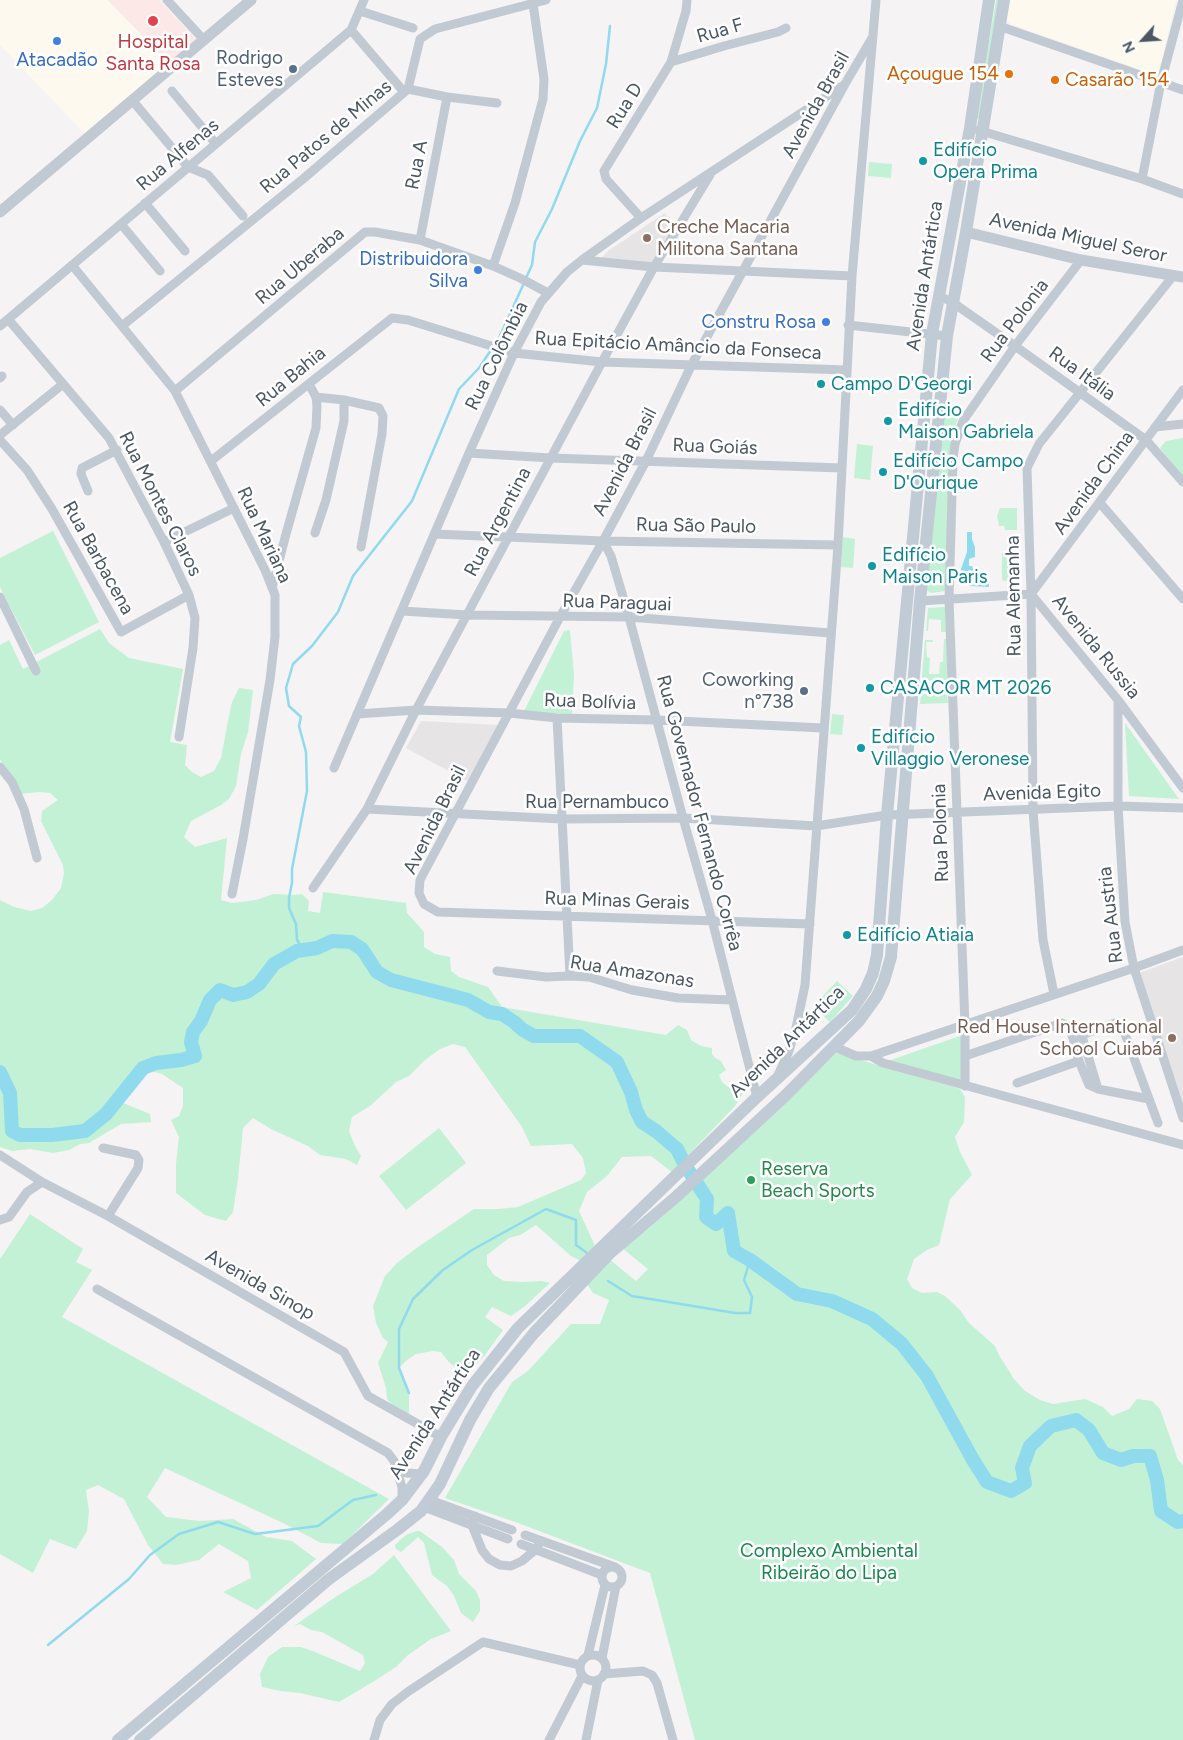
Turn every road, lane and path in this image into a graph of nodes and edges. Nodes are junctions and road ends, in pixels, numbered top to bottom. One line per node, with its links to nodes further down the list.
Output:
1 (167, 0): 17 (street)
2 (252, 0): 17 (street)
3 (364, 0): 11 (street, Rua Alfenas)
4 (546, 0): 10 (street, Rua Patos de Minas)
5 (687, 0): 18 (street, Rua D)
6 (876, 0): 16 (street)
7 (989, 0): 27 (main road, Avenida Antártica)
8 (1004, 0): 12 (main road, Avenida Antártica)
9 (1183, 0): 19 (street)
10 (532, 4): 23 (street, Rua Patos de Minas); 44 (street)
11 (360, 11): 13 (street); 14 (street, Rua Alfenas)
12 (999, 26): 19 (street); 27 (main road, Avenida Antártica)
13 (413, 28)
14 (351, 30): 23 (street); 28 (street, Rua Alfenas)
15 (782, 30): 18 (street, Rua F)
16 (872, 38): 20 (street, Avenida Brasil); 48 (street)
17 (204, 40): 25 (street)
18 (671, 62): 36 (street, Rua D)
19 (1161, 82): 21 (street); 31 (street)
20 (845, 84): 30 (street, Rua Colômbia); 46 (street, Avenida Brasil)
21 (1183, 90)
22 (172, 91): 28 (street)
23 (406, 91): 24 (street); 57 (street, Rua Patos de Minas)
24 (447, 97): 26 (street); 39 (street, Rua A)
25 (132, 100): 29 (street); 34 (street)
26 (497, 103)
27 (976, 129): 31 (street); 38 (main road, Avenida Antártica); 51 (main road, Avenida Antártica)
28 (216, 144): 29 (street, Rua Alfenas)
29 (188, 168): 33 (street, Rua Alfenas); 35 (street)
30 (712, 171): 36 (street, Rua Colômbia); 45 (street, Rua Argentina)
31 (1142, 179): 32 (street)
32 (1183, 194)
33 (145, 203): 37 (street, Rua Alfenas); 40 (street)
34 (0, 212)
35 (243, 216)
36 (641, 218): 41 (street, Rua Colômbia)
37 (121, 224): 43 (street, Rua Alfenas); 47 (street)
38 (966, 232): 42 (street, Avenida Miguel Seror); 52 (main road, Avenida Antártica)
39 (420, 240): 44 (street, Rua Uberaba); 68 (street, Rua Uberaba)
40 (185, 251)
41 (582, 260): 45 (street); 50 (street, Rua Colômbia)
42 (1081, 260): 49 (street, Avenida Miguel Seror); 60 (street, Rua Polonia)
43 (72, 265): 53 (street, Rua Alfenas); 57 (street, Rua Mariana)
44 (493, 266): 50 (street, Rua Uberaba)
45 (654, 268): 46 (street); 62 (street, Rua Argentina)
46 (742, 270): 48 (street); 63 (street, Avenida Brasil)
47 (160, 271)
48 (852, 276): 55 (street)
49 (1178, 277): 69 (street, Rua Alemanha)
50 (548, 293): 61 (street, Rua Colômbia)
51 (939, 296): 52 (street, Rua Itália); 58 (main road, Avenida Antártica)
52 (952, 302): 59 (main road, Avenida Antártica); 60 (street, Rua Itália)
53 (8, 318): 56 (street, Rua Alfenas); 65 (street, Rua Montes Claros)
54 (392, 318): 61 (street, Rua Epitácio Amâncio da Fonseca); 66 (street, Rua Bahia)
55 (848, 325): 58 (street); 64 (street)
56 (0, 326)
57 (122, 326): 68 (street, Rua Mariana)
58 (932, 334): 59 (street); 108 (main road, Avenida Antártica)
59 (947, 336): 102 (main road, Avenida Antártica)
60 (1015, 346): 69 (street, Rua Itália); 100 (street, Rua Polonia)
61 (514, 354): 62 (street, Rua Epitácio Amâncio da Fonseca); 80 (street, Rua Colômbia)
62 (602, 362): 63 (street, Rua Epitácio Amâncio da Fonseca); 81 (street, Rua Argentina)
63 (691, 366): 64 (street, Rua Epitácio Amâncio da Fonseca); 83 (street, Avenida Brasil)
64 (847, 370): 84 (street)
65 (64, 384): 74 (street); 79 (street, Rua Montes Claros)
66 (310, 384): 70 (street); 82 (street, Rua Bahia)
67 (1183, 390): 75 (street, Avenida China)
68 (176, 391): 82 (street, Rua Mariana)
69 (1081, 392): 78 (street, Rua Itália); 97 (street, Rua Alemanha)
70 (316, 397): 71 (street); 96 (street)
71 (344, 400): 89 (street); 95 (street)
72 (0, 410): 74 (street)
73 (1183, 424): 75 (street)
74 (13, 425): 76 (street)
75 (1155, 427): 78 (street, Avenida China)
76 (0, 435)
77 (0, 440): 98 (street, Rua Barbacena)
78 (1146, 440): 85 (street, Rua Itália); 87 (street, Avenida China)
79 (117, 450): 86 (street); 93 (street, Rua Montes Claros)
80 (468, 453): 81 (street, Rua Goiás); 90 (street, Rua Colômbia)
81 (551, 458): 83 (street, Rua Goiás); 91 (street, Rua Argentina)
82 (211, 461): 88 (street, Rua Mariana)
83 (646, 461): 84 (street, Rua Goiás); 92 (street, Avenida Brasil)
84 (842, 468): 94 (street)
85 (1183, 482)
86 (88, 491)
87 (1100, 503): 97 (street, Avenida China); 101 (street)
88 (234, 508): 93 (street); 96 (street, Rua Mariana)
89 (315, 533)
90 (434, 534): 91 (street, Rua São Paulo); 103 (street, Rua Colômbia)
91 (508, 538): 92 (street, Rua São Paulo); 104 (street, Rua Argentina)
92 (603, 541): 94 (street, Rua São Paulo); 105 (street, Avenida Brasil); 106 (street, Rua Governador Fernando Corrêa)
93 (164, 542): 98 (street, Rua Montes Claros)
94 (838, 545): 107 (street)
95 (361, 547)
96 (272, 588): 135 (street, Rua Mariana)
97 (1031, 594): 100 (street, Avenida Russia); 111 (street, Avenida Russia); 125 (street, Rua Alemanha)
98 (189, 595): 118 (street, Rua Montes Claros)
99 (0, 597): 110 (street)
100 (949, 599): 102 (street, Avenida Russia); 126 (street, Rua Polonia)
101 (1183, 599)
102 (920, 601): 109 (main road, Avenida Antártica)
103 (402, 611): 104 (street, Rua Paraguai); 114 (street, Rua Colômbia)
104 (467, 615): 105 (street, Rua Paraguai); 112 (street, Rua Argentina)
105 (560, 616): 106 (street, Rua Paraguai); 113 (street, Avenida Brasil)
106 (629, 617): 107 (street, Rua Paraguai); 116 (street, Rua Governador Fernando Corrêa)
107 (830, 633): 117 (street)
108 (902, 656): 109 (main road); 128 (main road, Avenida Antártica)
109 (916, 658): 129 (main road, Avenida Antártica)
110 (36, 671)
111 (1118, 700): 121 (street, Avenida Russia); 122 (street, Rua Austria)
112 (416, 710): 113 (street, Rua Bolívia); 114 (street, Rua Bolívia); 124 (street, Rua Argentina)
113 (508, 713): 115 (street, Rua Bolívia); 127 (street, Avenida Brasil)
114 (357, 714): 120 (street, Rua Colômbia)
115 (557, 718): 116 (street, Rua Bolívia); 131 (street)
116 (657, 720): 117 (street, Rua Bolívia); 130 (street, Rua Governador Fernando Corrêa)
117 (823, 728): 132 (street)
118 (179, 737)
119 (0, 767): 133 (street)
120 (334, 768)
121 (1183, 788)
122 (1118, 806): 123 (street, Avenida Egito); 125 (street, Avenida Egito); 141 (street, Rua Austria)
123 (1183, 808)
124 (367, 809): 127 (street, Rua Pernambuco); 134 (street, Rua Argentina)
125 (1033, 810): 126 (street, Avenida Egito); 144 (street, Rua Alemanha)
126 (957, 812): 129 (street, Avenida Egito); 146 (street, Rua Polonia)
127 (454, 814): 131 (street, Rua Pernambuco); 136 (street, Avenida Brasil)
128 (887, 815): 129 (street, Avenida Egito); 132 (street, Rua Pernambuco); 147 (main road, Avenida Antártica)
129 (902, 815): 149 (main road, Avenida Antártica)
130 (683, 818): 131 (street, Rua Pernambuco); 132 (street, Rua Pernambuco); 138 (street, Rua Governador Fernando Corrêa)
131 (562, 819): 137 (street)
132 (816, 826): 139 (street)
133 (37, 858)
134 (313, 888)
135 (232, 894)
136 (424, 904): 137 (street, Rua Minas Gerais)
137 (566, 916): 138 (street, Rua Minas Gerais); 143 (street)
138 (712, 920): 139 (street, Rua Minas Gerais); 145 (street, Rua Governador Fernando Corrêa)
139 (810, 924): 153 (street)
140 (1183, 950): 141 (street)
141 (1134, 968): 144 (street); 159 (street, Rua Austria)
142 (497, 971): 143 (street, Rua Amazonas)
143 (570, 976): 145 (street, Rua Amazonas)
144 (1054, 994): 146 (street)
145 (732, 1000): 157 (street, Rua Governador Fernando Corrêa)
146 (965, 1025): 150 (street); 151 (street)
147 (821, 1037): 149 (main road); 153 (main road, Avenida Antártica)
148 (1077, 1037): 151 (street); 152 (street); 156 (street); 158 (street)
149 (835, 1047): 150 (street); 172 (main road, Avenida Antártica)
150 (871, 1056): 155 (street)
151 (965, 1056): 155 (street)
152 (1079, 1061): 154 (street); 156 (street)
153 (775, 1081): 157 (main road, Avenida Antártica)
154 (1017, 1083)
155 (965, 1086): 161 (street)
156 (1098, 1089): 158 (street)
157 (757, 1097): 168 (main road, Avenida Antártica)
158 (1149, 1098): 160 (street)
159 (1183, 1118)
160 (1158, 1123)
161 (1183, 1145)
162 (103, 1148): 165 (street)
163 (0, 1155): 164 (street, Avenida Sinop)
164 (42, 1182): 165 (street, Avenida Sinop); 166 (street)
165 (108, 1216): 168 (street, Avenida Sinop)
166 (0, 1220)
167 (97, 1289): 169 (street)
168 (442, 1437): 170 (main road, Avenida Antártica)
169 (395, 1468): 170 (street); 171 (street)
170 (422, 1474): 171 (main road, Avenida Antártica); 172 (main road)
171 (402, 1500): 173 (main road); 185 (main road, Avenida Antártica)
172 (429, 1500): 173 (main road, Avenida Antártica); 174 (street)
173 (410, 1520): 186 (main road, Avenida Antártica)
174 (474, 1521): 174 (street); 176 (street)
175 (541, 1541): 176 (street); 176 (street); 177 (street)
176 (536, 1550): 178 (street)
177 (615, 1568): 178 (street); 179 (street)
178 (604, 1580): 179 (street); 180 (street)
179 (616, 1586): 181 (street)
180 (588, 1656): 181 (street); 182 (street)
181 (602, 1658): 184 (street)
182 (580, 1665): 183 (street); 187 (street)
183 (582, 1676): 184 (street); 188 (street)
184 (601, 1677): 189 (street); 190 (street)
185 (118, 1740)
186 (140, 1740)
187 (374, 1740)
188 (549, 1740)
189 (586, 1740)
190 (673, 1740)

